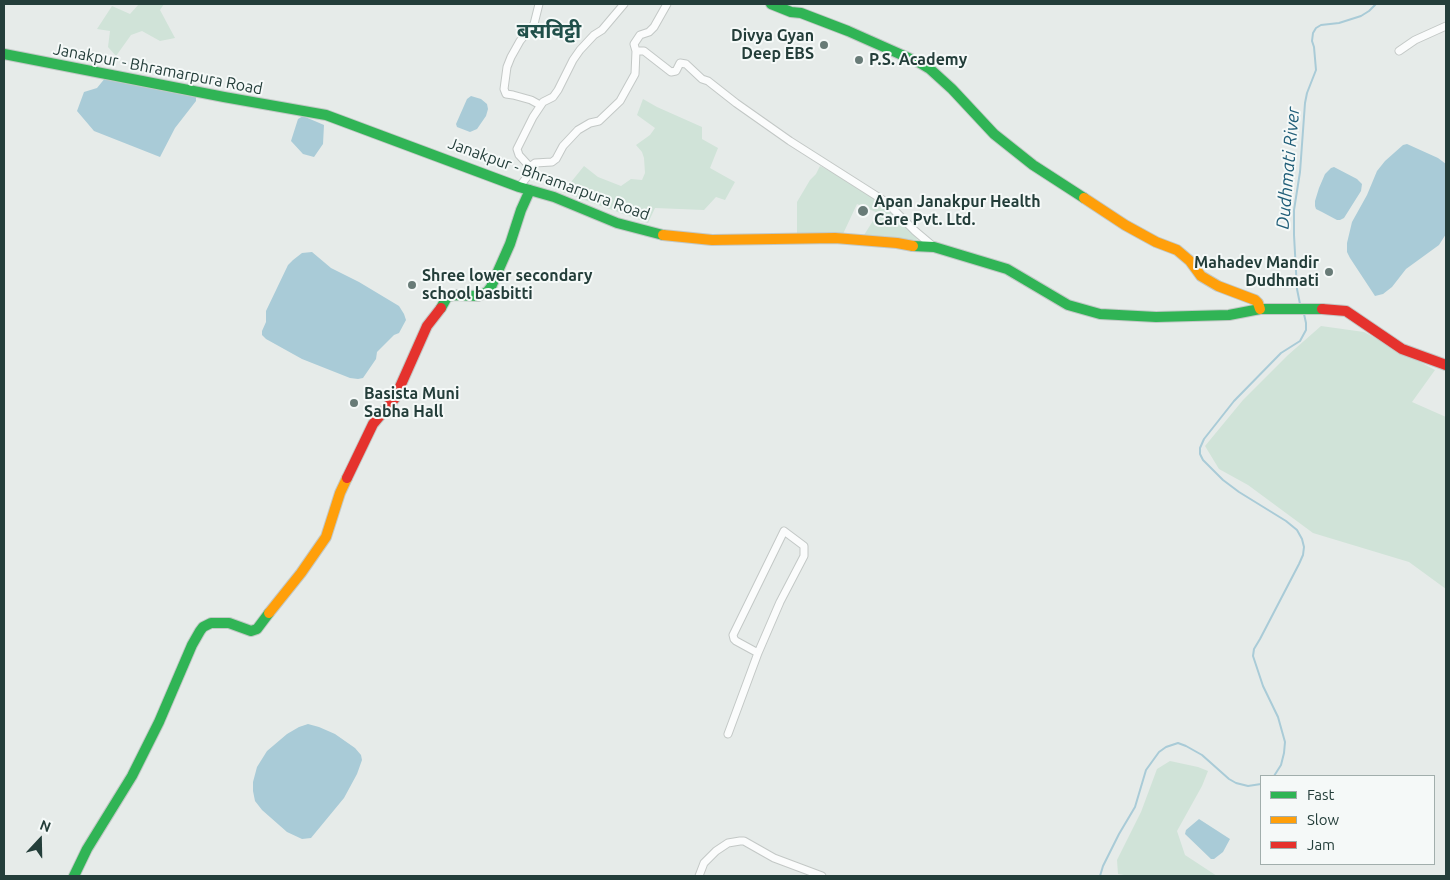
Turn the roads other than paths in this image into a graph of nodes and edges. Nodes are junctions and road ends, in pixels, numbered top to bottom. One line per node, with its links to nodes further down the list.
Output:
1 (540, 4): 9 (street)
2 (624, 4): 9 (street)
3 (667, 4): 6 (street)
4 (771, 4): 14 (street)
5 (1446, 26): 7 (street)
6 (636, 51): 10 (street); 13 (street)
7 (1399, 51)
8 (4, 54): 11 (street, Janakpur - Bhramarpura Road)
9 (540, 106): 10 (street)
10 (530, 167): 11 (street)
11 (519, 186): 12 (street, Janakpur - Bhramarpura Road)
12 (530, 190): 13 (street, Janakpur - Bhramarpura Road); 18 (street)
13 (934, 247): 14 (street, Janakpur - Bhramarpura Road)
14 (1260, 309): 15 (street, Janakpur - Bhramarpura Road)
15 (1446, 365)
16 (758, 653): 16 (street); 17 (street)
17 (728, 734)
18 (74, 876)
19 (699, 876): 20 (street)
20 (822, 876)

